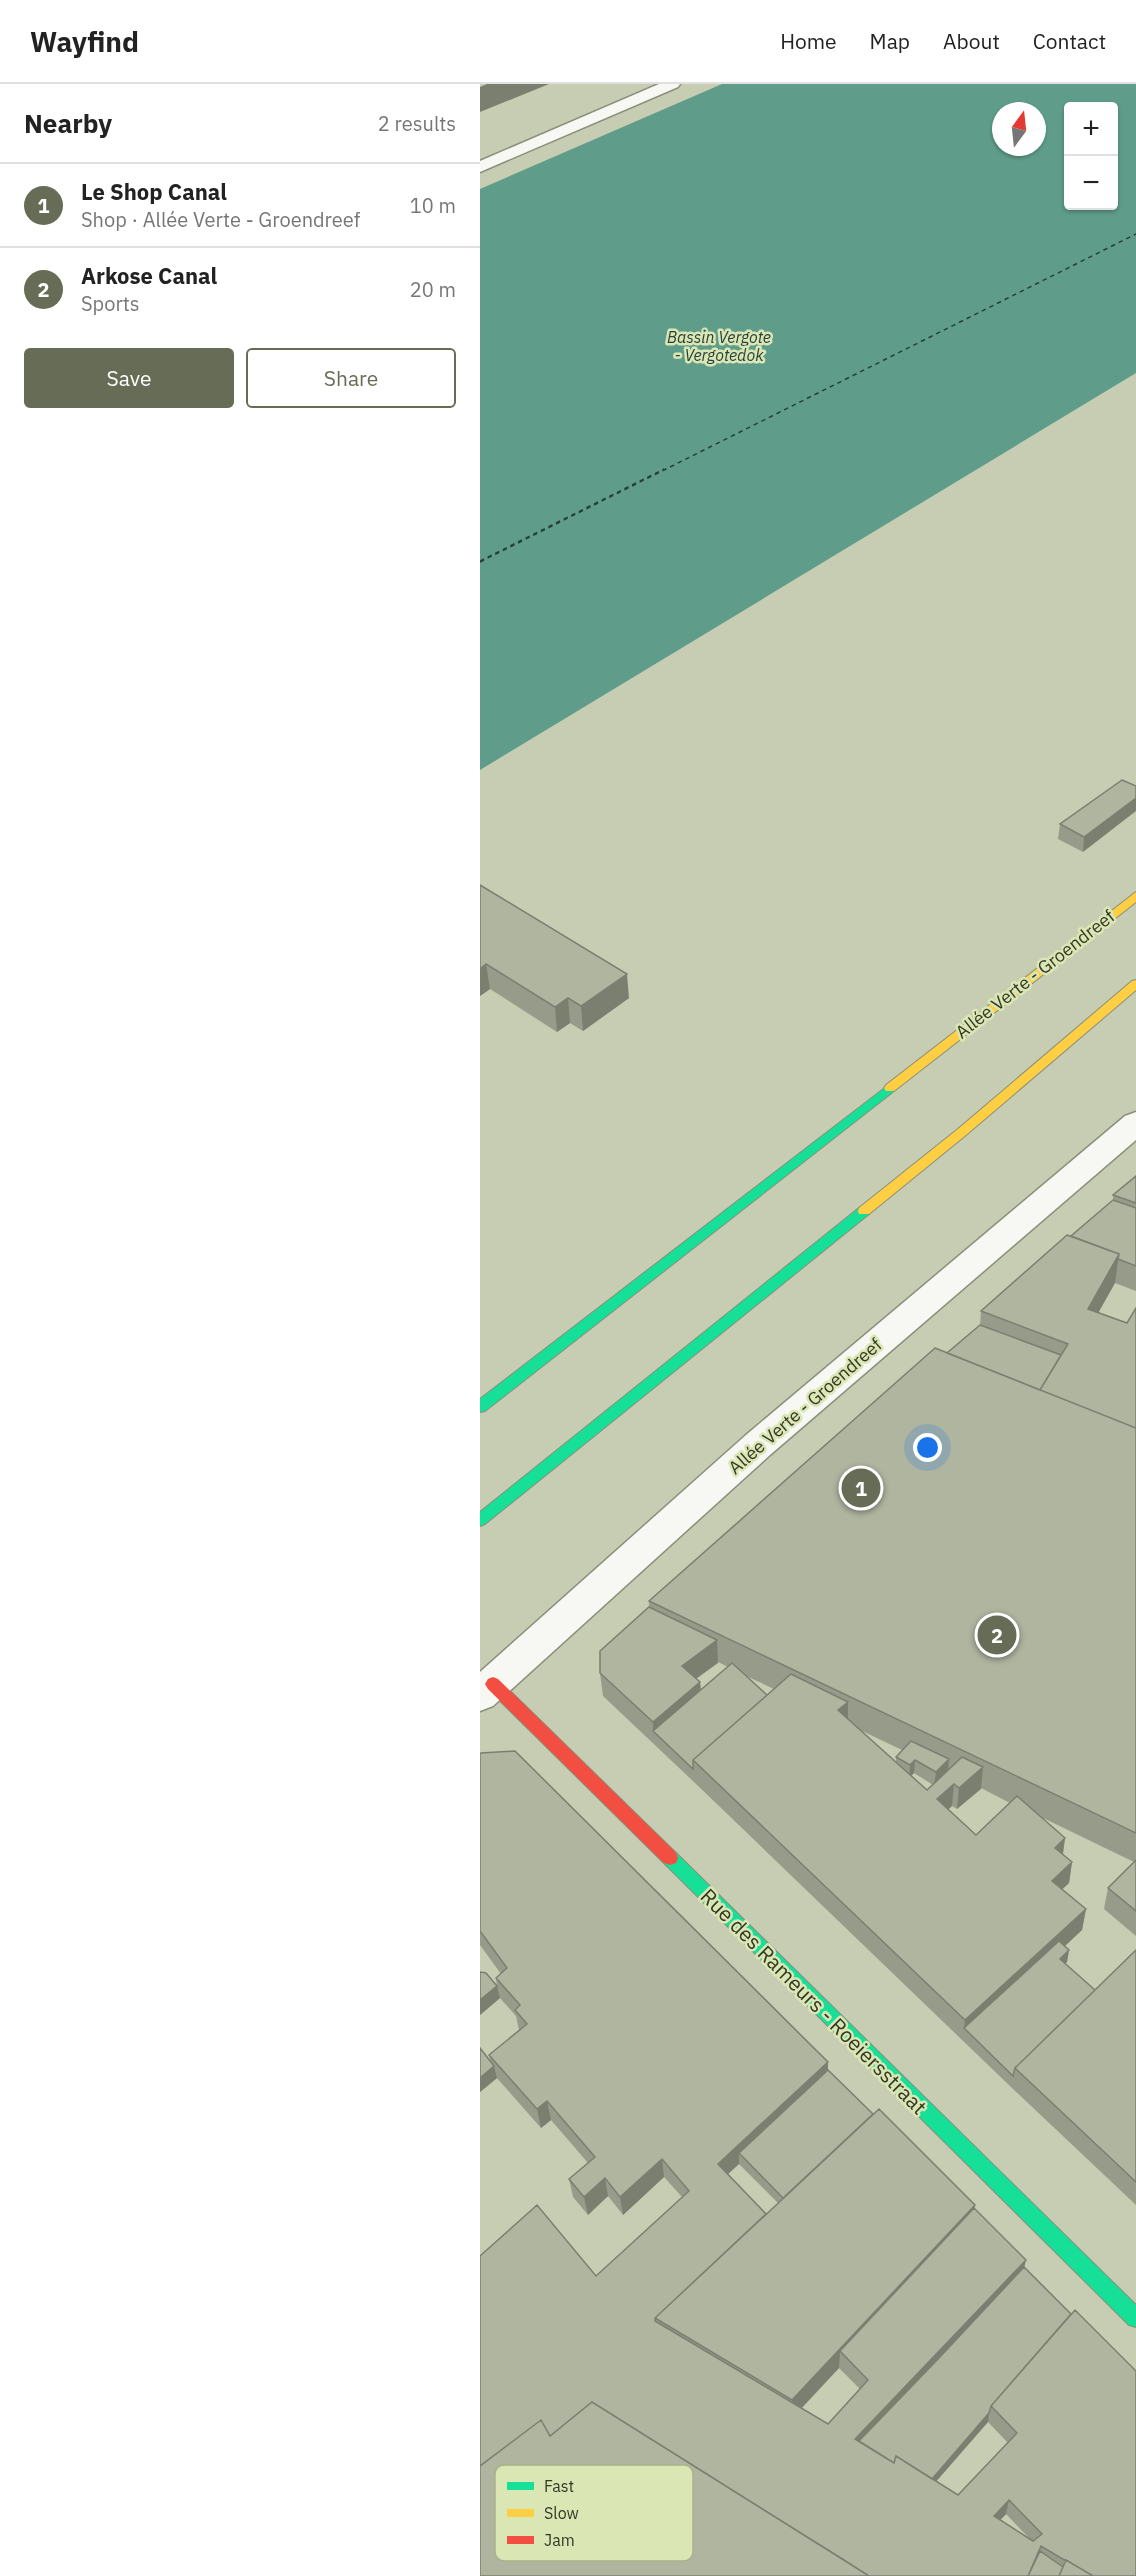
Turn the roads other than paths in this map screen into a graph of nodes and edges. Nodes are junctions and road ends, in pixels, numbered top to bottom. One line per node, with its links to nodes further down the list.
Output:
1 (672, 84): 2 (lane)
2 (480, 167)
3 (1136, 896): 6 (main road, Allée Verte - Groendreef)
4 (1136, 984): 7 (main road)
5 (1136, 1123): 8 (street, Allée Verte - Groendreef)
6 (480, 1407)
7 (480, 1520)
8 (486, 1690): 9 (main road, Rue des Rameurs - Roeiersstraat)
9 (1136, 2318)

